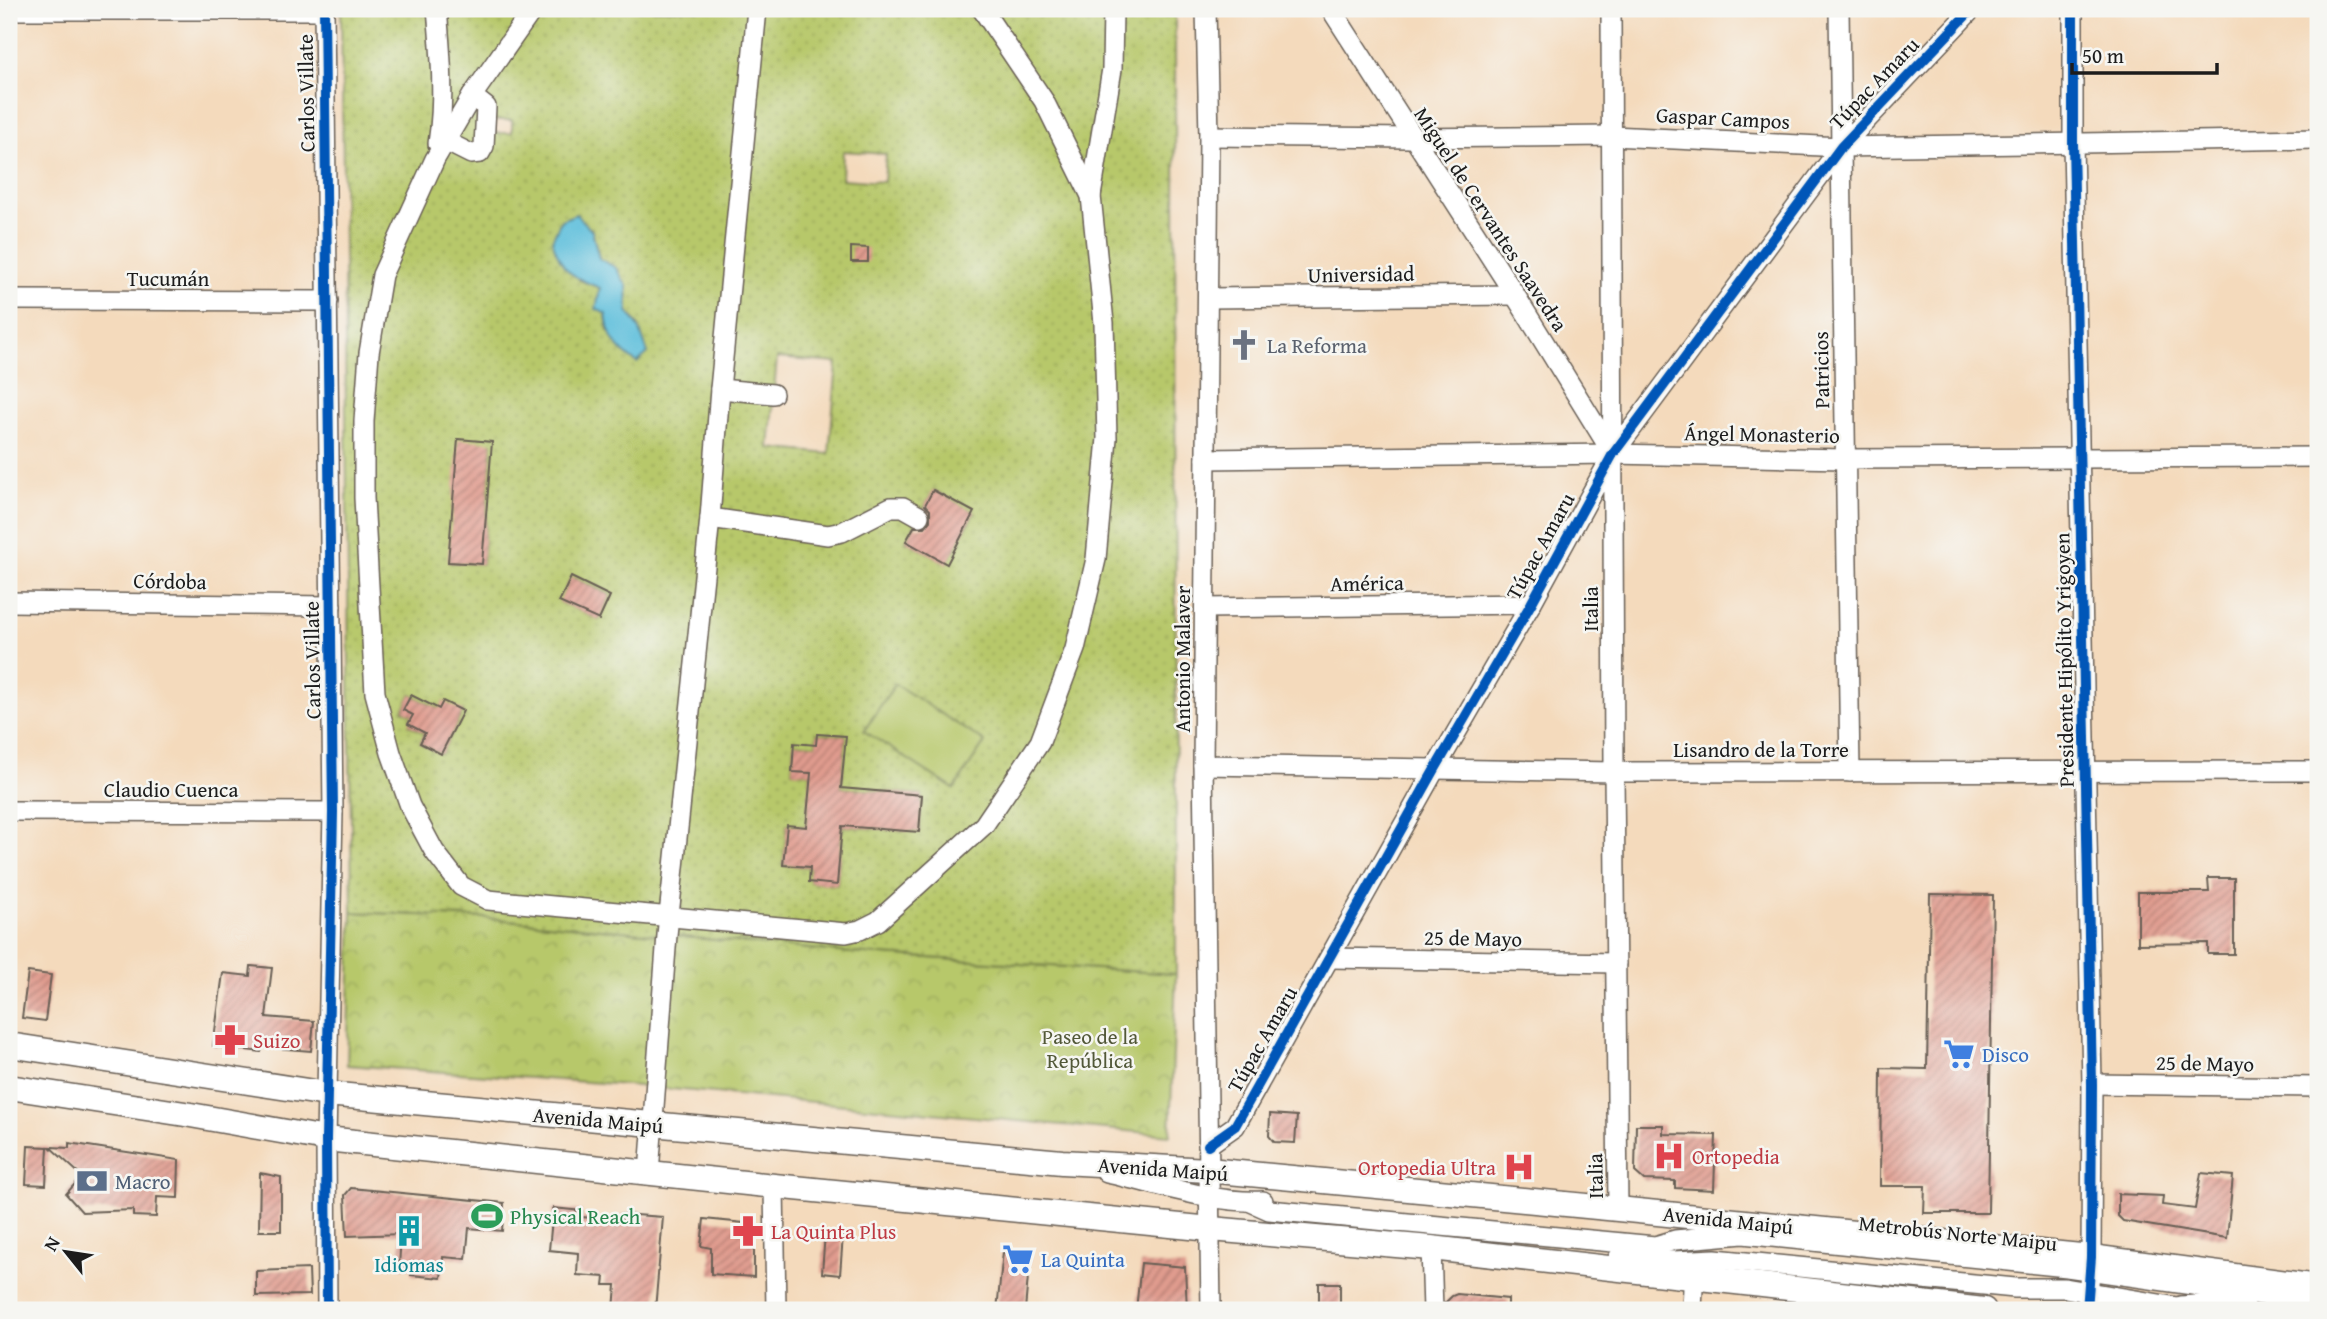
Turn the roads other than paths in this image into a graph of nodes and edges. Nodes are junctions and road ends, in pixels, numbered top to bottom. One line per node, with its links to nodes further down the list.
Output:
1 (324, 9): 13 (street); 27 (street, Carlos Villate)
2 (436, 9): 22 (street)
3 (533, 9): 14 (street)
4 (757, 9): 28 (street)
5 (982, 9): 23 (street)
6 (1113, 9): 23 (street)
7 (1206, 9): 15 (street, Antonio Malaver)
8 (1331, 9): 17 (street, Miguel de Cervantes Saavedra)
9 (1611, 9): 16 (street, Italia)
10 (1839, 9): 21 (street, Patricios)
11 (1972, 9): 21 (street, Túpac Amaru)
12 (2073, 9): 20 (street, Presidente Hipólito Yrigoyen)
13 (9, 10)
14 (472, 96): 19 (street); 19 (street)
15 (1209, 136): 17 (street, Gaspar Campos); 25 (street, Antonio Malaver)
16 (1612, 136): 17 (street, Gaspar Campos); 21 (street, Gaspar Campos); 30 (street, Italia)
17 (1412, 138): 24 (street, Miguel de Cervantes Saavedra)
18 (2318, 139): 20 (street, Gaspar Campos)
19 (445, 141): 22 (street)
20 (2073, 143): 21 (street, Gaspar Campos); 33 (street, Presidente Hipólito Yrigoyen)
21 (1841, 146): 30 (street, Túpac Amaru); 32 (street, Patricios)
22 (435, 159): 49 (street)
23 (1091, 196): 49 (street)
24 (1515, 295): 25 (street, Universidad); 30 (street, Miguel de Cervantes Saavedra)
25 (1208, 298): 34 (street, Antonio Malaver)
26 (9, 300): 27 (street, Tucumán)
27 (328, 301): 39 (street, Carlos Villate)
28 (720, 389): 29 (street); 36 (street)
29 (773, 394)
30 (1613, 454): 32 (street, Ángel Monasterio); 34 (street, Ángel Monasterio); 38 (street, Túpac Amaru); 44 (street, Italia)
31 (2318, 457): 33 (street, Ángel Monasterio)
32 (1845, 458): 33 (street, Ángel Monasterio); 45 (street, Patricios)
33 (2079, 458): 46 (street, Presidente Hipólito Yrigoyen)
34 (1206, 459): 40 (street, Antonio Malaver)
35 (919, 516): 36 (street)
36 (710, 518): 49 (street)
37 (9, 602): 39 (street, Córdoba)
38 (1531, 604): 40 (street, América); 42 (street, Túpac Amaru)
39 (331, 606): 48 (street, Carlos Villate)
40 (1205, 608): 41 (street, Antonio Malaver)
41 (1203, 765): 42 (street, Lisandro de la Torre); 59 (street, Antonio Malaver)
42 (1435, 769): 44 (street, Lisandro de la Torre); 50 (street, Túpac Amaru)
43 (2318, 771): 46 (street, Lisandro de la Torre)
44 (1614, 772): 45 (street, Lisandro de la Torre); 51 (street, Italia)
45 (1850, 772): 46 (street, Lisandro de la Torre)
46 (2085, 772): 53 (street, Presidente Hipólito Yrigoyen)
47 (9, 811): 48 (street, Claudio Cuenca)
48 (333, 812): 56 (street, Carlos Villate)
49 (670, 915): 57 (street)
50 (1330, 958): 51 (street, 25 de Mayo); 59 (street, Túpac Amaru)
51 (1616, 963): 65 (street, Italia)
52 (9, 1045): 56 (main road, Avenida Maipú)
53 (2092, 1084): 55 (street, 25 de Mayo); 71 (street, Presidente Hipólito Yrigoyen)
54 (9, 1087): 58 (main road)
55 (2318, 1087)
56 (327, 1094): 57 (main road, Avenida Maipú); 58 (street, Carlos Villate)
57 (653, 1125): 60 (main road, Avenida Maipú); 62 (street)
58 (326, 1139): 62 (main road); 79 (street, Carlos Villate)
59 (1208, 1145): 61 (street, Antonio Malaver)
60 (1062, 1162): 61 (main road, Avenida Maipú); 64 (street)
61 (1208, 1170): 64 (street, Antonio Malaver); 65 (main road, Avenida Maipú)
62 (649, 1173): 63 (main road)
63 (774, 1186): 69 (main road); 80 (street)
64 (1209, 1196): 66 (street); 69 (street, Antonio Malaver)
65 (1618, 1209): 68 (main road, Avenida Maipú)
66 (1364, 1214): 67 (street); 67 (street)
67 (1415, 1219): 68 (street)
68 (1696, 1227): 71 (main road, Avenida Maipú); 73 (street)
69 (1211, 1229): 70 (main road); 81 (street, Antonio Malaver)
70 (1431, 1248): 73 (main road); 82 (street)
71 (2090, 1263): 75 (main road, Avenida Maipú); 76 (street, Presidente Hipólito Yrigoyen); 77 (street)
72 (1868, 1268): 73 (street, Metrobús Norte Maipu); 74 (street, Metrobús Norte Maipu); 74 (street, Metrobús Norte Maipu)
73 (1694, 1269): 83 (street); 84 (main road)
74 (1917, 1271): 76 (street, Metrobús Norte Maipu)
75 (2318, 1287)
76 (2087, 1301): 78 (street, Metrobús Norte Maipu)
77 (2318, 1303)
78 (2172, 1306): 85 (street, Metrobús Norte Maipu); 86 (street, Metrobús Norte Maipu)
79 (327, 1310)
80 (776, 1310)
81 (1211, 1310)
82 (1433, 1310)
83 (1692, 1310)
84 (1984, 1310)
85 (2195, 1310)
86 (2273, 1310)

